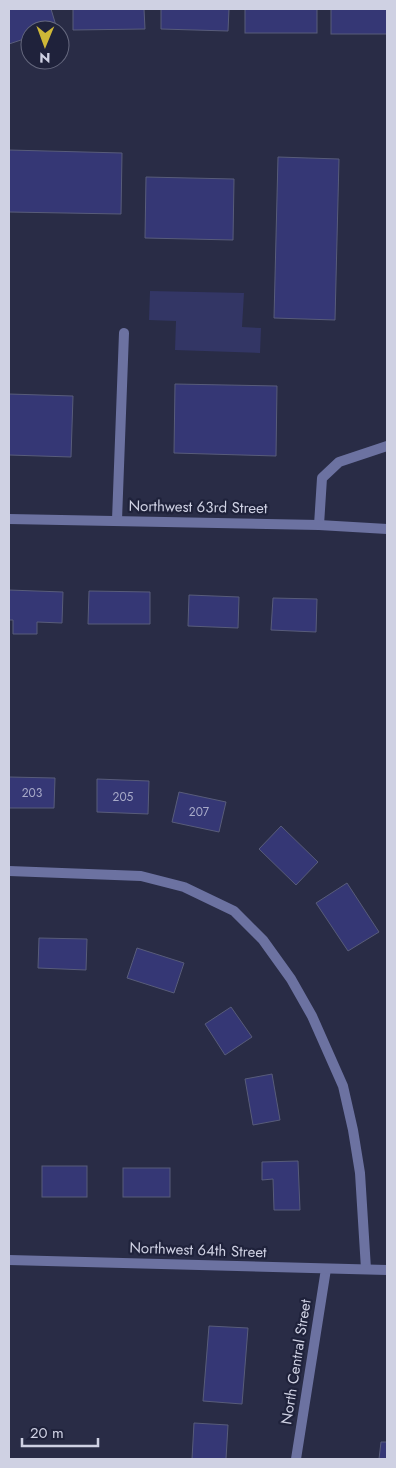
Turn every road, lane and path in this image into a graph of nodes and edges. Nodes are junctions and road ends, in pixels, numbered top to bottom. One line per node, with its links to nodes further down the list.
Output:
1 (124, 333): 4 (street)
2 (387, 446): 5 (street)
3 (9, 519): 4 (street, Northwest 63rd Street)
4 (117, 520): 5 (street, Northwest 63rd Street)
5 (319, 525): 6 (street, Northwest 63rd Street)
6 (387, 529)
7 (9, 872): 10 (street)
8 (9, 1260): 9 (street, Northwest 64th Street)
9 (326, 1269): 10 (street, Northwest 64th Street); 12 (street, North Central Street)
10 (366, 1269): 11 (street, Northwest 64th Street)
11 (387, 1270)
12 (296, 1459)

